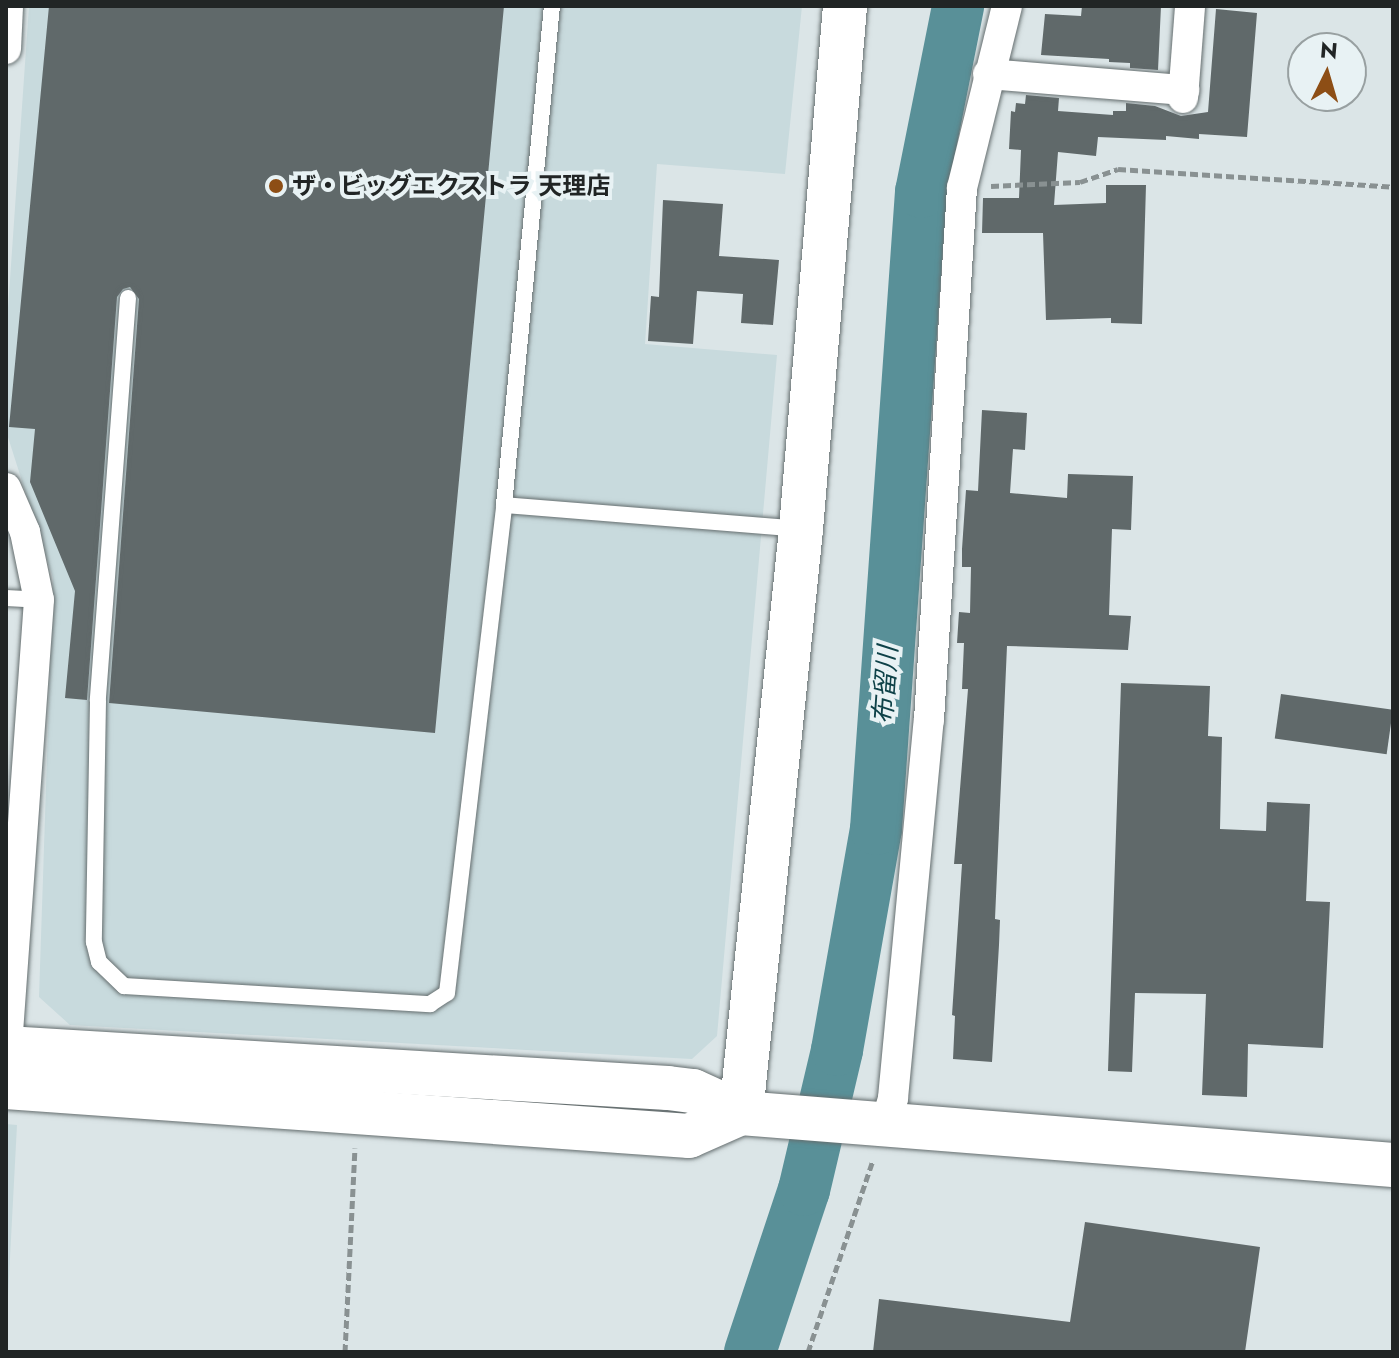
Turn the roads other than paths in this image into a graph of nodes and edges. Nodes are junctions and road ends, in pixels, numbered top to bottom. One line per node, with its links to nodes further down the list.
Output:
1 (8, 6): 6 (street)
2 (552, 6): 10 (lane)
3 (845, 6): 11 (street)
4 (1007, 6): 7 (street)
5 (1190, 6): 7 (street)
6 (6, 49)
7 (988, 74): 18 (street)
8 (128, 298): 10 (lane)
9 (6, 488): 13 (street)
10 (504, 505): 11 (lane)
11 (801, 529): 17 (street)
12 (6, 598): 13 (lane)
13 (39, 600): 14 (street)
14 (6, 1048): 15 (street); 17 (street)
15 (6, 1057)
16 (6, 1087): 17 (street)
17 (752, 1114): 18 (street)
18 (874, 1122): 19 (street)
19 (1393, 1165)

